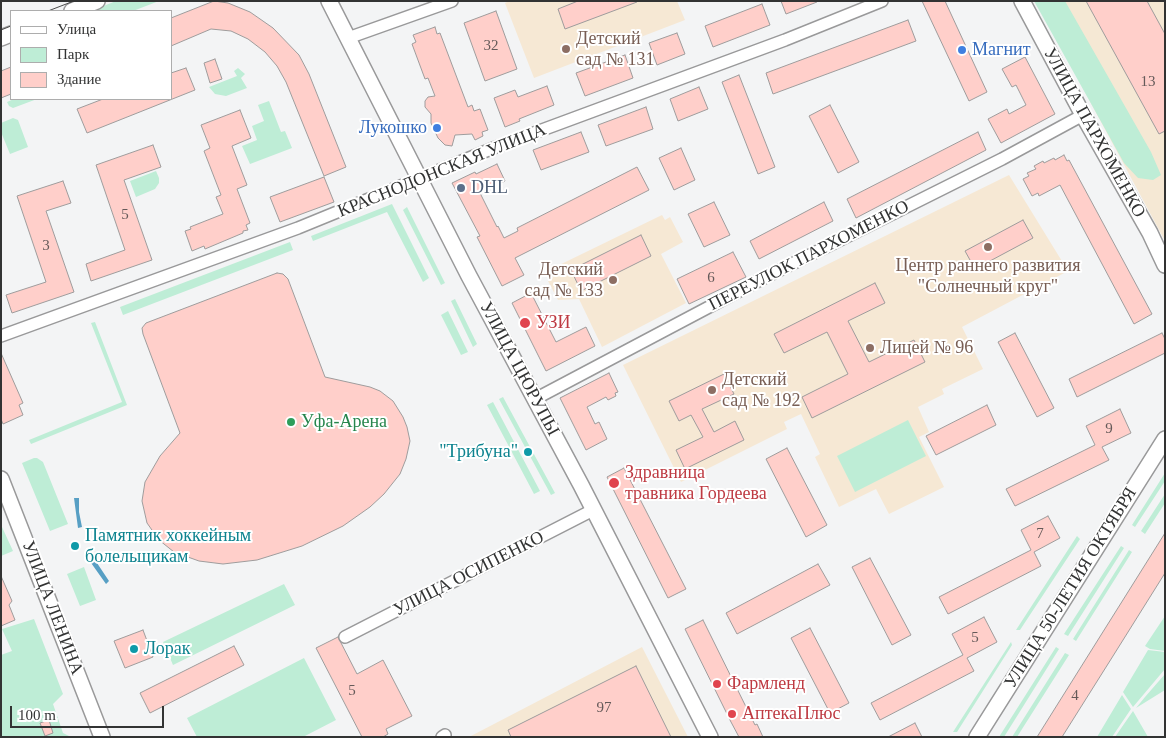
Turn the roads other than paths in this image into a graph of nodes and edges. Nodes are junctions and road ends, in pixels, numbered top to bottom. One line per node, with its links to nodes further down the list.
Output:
1 (97, 1): 6 (main road)
2 (329, 1): 7 (main road, УЛИЦА ЦЮРУПЫ)
3 (452, 1): 7 (street)
4 (882, 1): 9 (street, КРАСНОДОНСКАЯ УЛИЦА)
5 (1022, 1): 8 (main road, УЛИЦА ПАРХОМЕНКО)
6 (74, 10)
7 (348, 38): 9 (main road, УЛИЦА ЦЮРУПЫ)
8 (1083, 115): 10 (main road, УЛИЦА ПАРХОМЕНКО); 12 (street, ПЕРЕУЛОК ПАРХОМЕНКО)
9 (419, 179): 11 (street, КРАСНОДОНСКАЯ УЛИЦА); 12 (main road, УЛИЦА ЦЮРУПЫ)
10 (1165, 265)
11 (1, 336)
12 (535, 398): 15 (main road, УЛИЦА ЦЮРУПЫ)
13 (1165, 438): 19 (main road, УЛИЦА 50-ЛЕТИЯ ОКТЯБРЯ)
14 (1, 479): 17 (main road, УЛИЦА ЛЕНИНА)
15 (594, 510): 16 (street, УЛИЦА ОСИПЕНКО); 18 (main road, УЛИЦА ЦЮРУПЫ)
16 (345, 637)
17 (102, 737)
18 (710, 737)
19 (977, 737)

